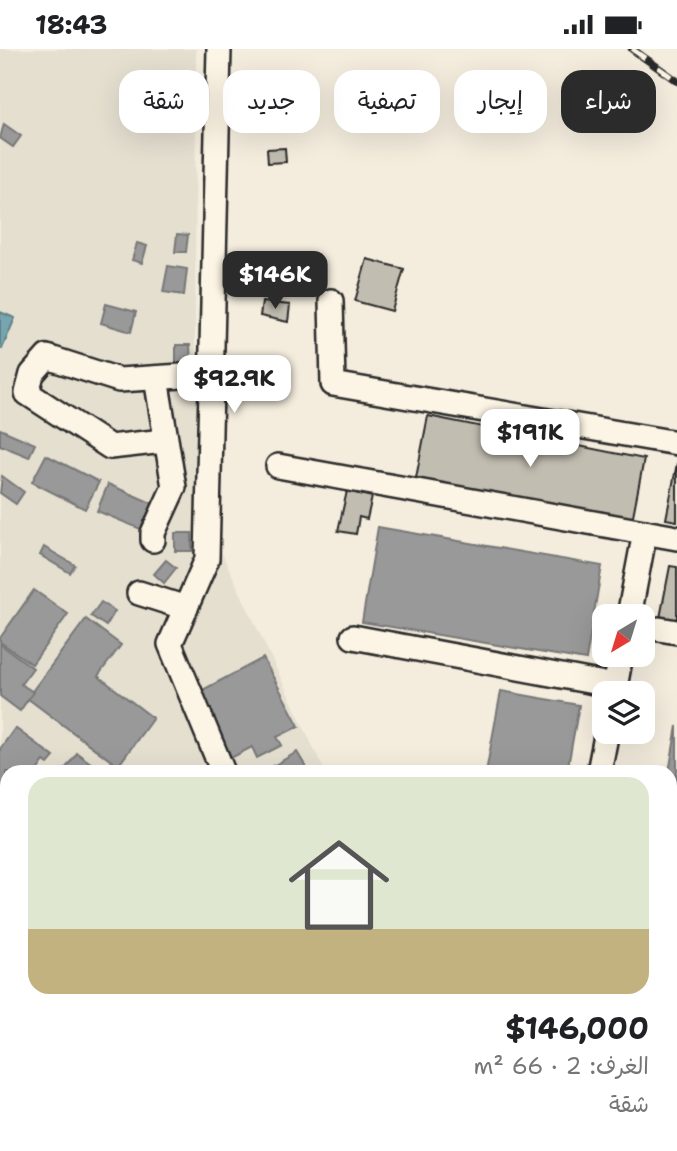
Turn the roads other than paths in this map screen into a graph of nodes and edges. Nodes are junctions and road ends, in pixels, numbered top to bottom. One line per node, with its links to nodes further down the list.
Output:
1 (219, 49): 3 (street)
2 (331, 301): 6 (street)
3 (213, 374): 4 (street); 13 (street)
4 (156, 378): 5 (street); 5 (street)
5 (164, 441): 10 (street)
6 (677, 443)
7 (278, 466): 8 (street)
8 (645, 532): 9 (street); 12 (street)
9 (677, 538)
10 (153, 541)
11 (139, 593): 13 (street)
12 (631, 604)
13 (186, 608): 17 (street)
14 (353, 637): 15 (street)
15 (592, 685)
16 (604, 744): 18 (street)
17 (220, 765)
18 (600, 765)

